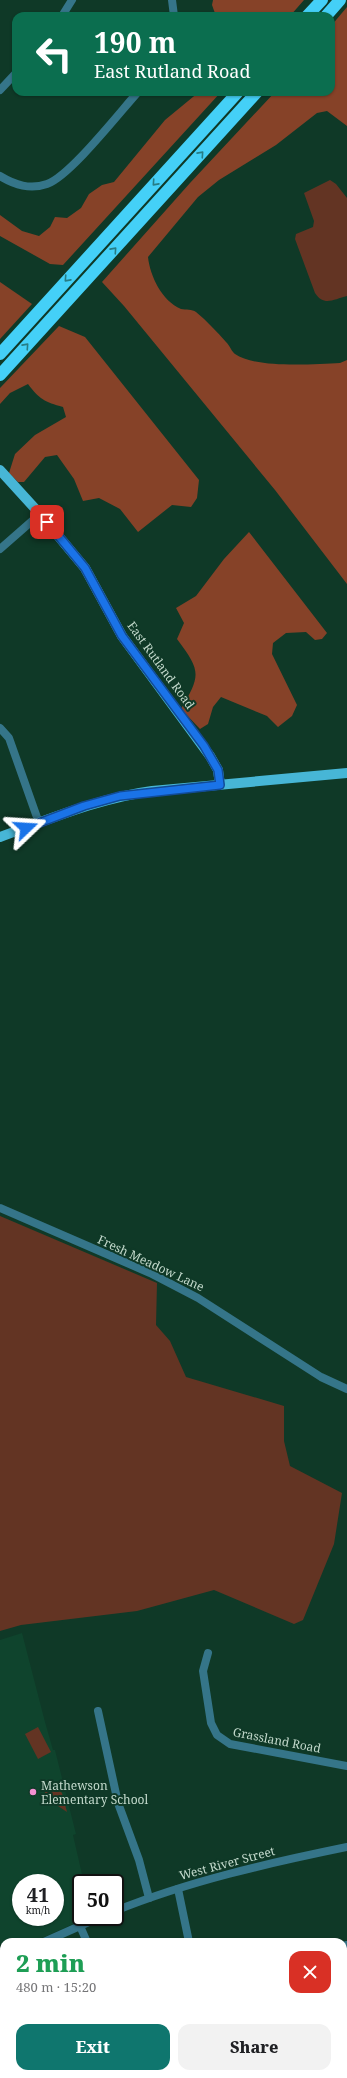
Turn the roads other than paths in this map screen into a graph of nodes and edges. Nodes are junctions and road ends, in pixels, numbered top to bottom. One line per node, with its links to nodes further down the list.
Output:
1 (72, 0): 5 (street)
2 (172, 0): 6 (street)
3 (322, 0): 7 (highway)
4 (340, 0): 8 (highway)
5 (64, 12)
6 (174, 12)
7 (311, 12)
8 (330, 12)
9 (12, 77): 10 (street)
10 (0, 90)
11 (134, 96): 14 (street)
12 (234, 96): 15 (highway, one-way to 15)
13 (253, 96): 16 (highway, one-way to 13)
14 (0, 176)
15 (0, 354)
16 (0, 375)
17 (0, 470): 18 (main road, East Rutland Road)
18 (40, 514): 19 (street); 22 (main road, East Rutland Road)
19 (0, 549)
20 (0, 728): 23 (street)
21 (347, 773): 22 (main road)
22 (220, 785): 23 (main road)
23 (39, 823): 24 (main road)
24 (0, 837)
25 (0, 1208): 26 (street, Fresh Meadow Lane)
26 (347, 1390)
27 (208, 1653): 29 (street, Grassland Road)
28 (98, 1711): 32 (street)
29 (347, 1766)
30 (347, 1847): 31 (street, West River Street)
31 (178, 1889): 32 (street, West River Street); 37 (street)
32 (149, 1898): 33 (street, West River Street)
33 (124, 1907)
34 (80, 1926): 35 (street); 36 (street)
35 (53, 1938)
36 (85, 1938)
37 (188, 1938)

